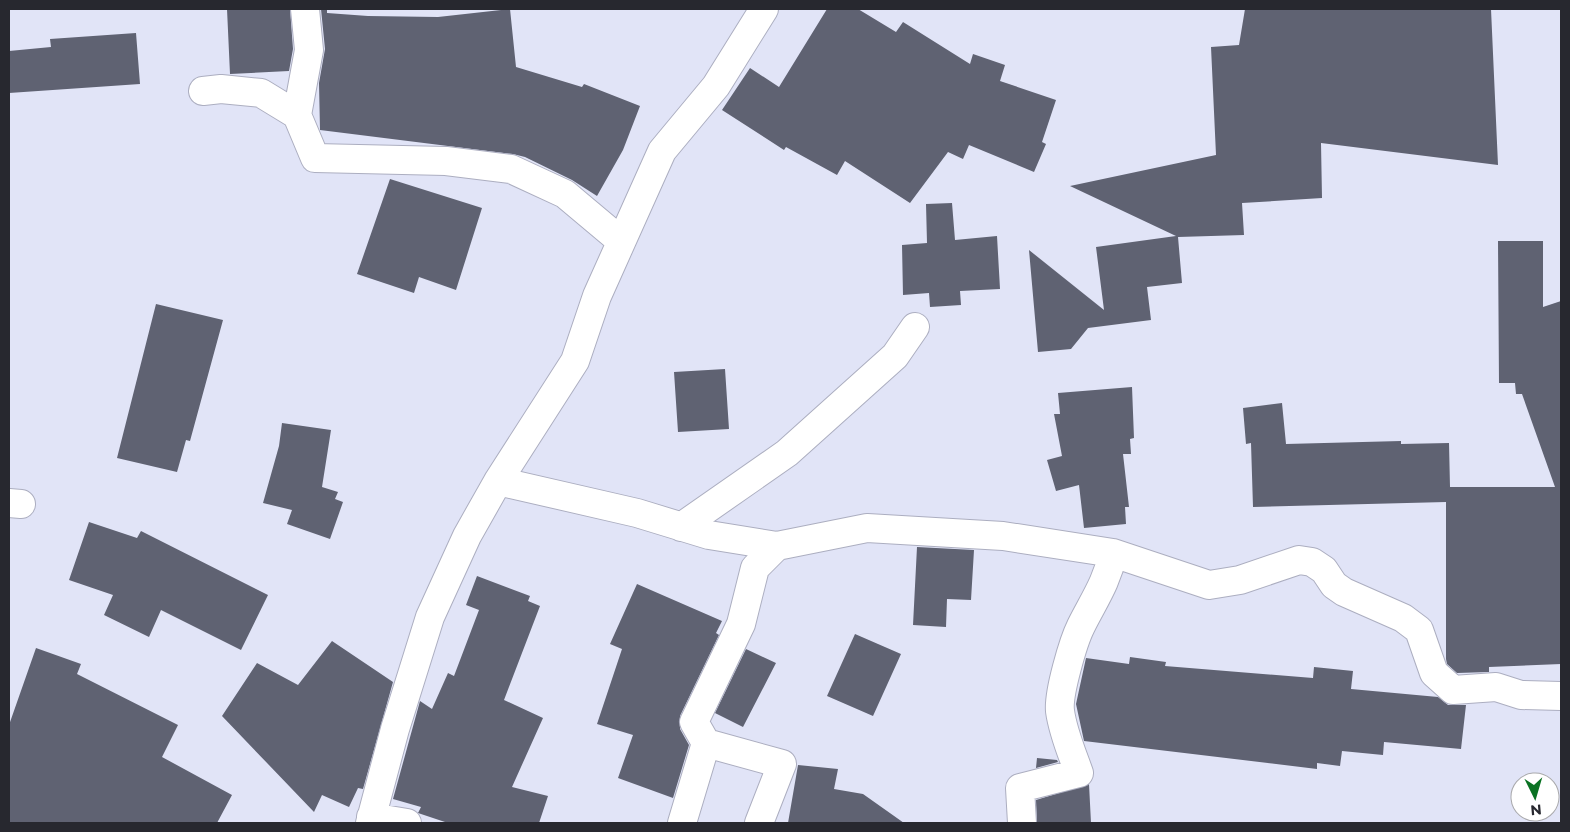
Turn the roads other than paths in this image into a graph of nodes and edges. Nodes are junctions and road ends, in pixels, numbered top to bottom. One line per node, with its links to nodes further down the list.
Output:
1 (305, 9): 4 (street)
2 (764, 9): 5 (street)
3 (202, 91): 4 (street)
4 (297, 115): 5 (street)
5 (621, 241): 7 (street)
6 (916, 327): 8 (street)
7 (498, 482): 8 (street); 13 (street)
8 (681, 527): 9 (street)
9 (777, 546): 10 (street); 12 (street)
10 (1113, 553): 11 (street); 17 (street)
11 (1561, 696)
12 (706, 743): 15 (street); 16 (street)
13 (371, 820): 14 (street)
14 (407, 823)
15 (682, 823)
16 (759, 823)
17 (1022, 823)

